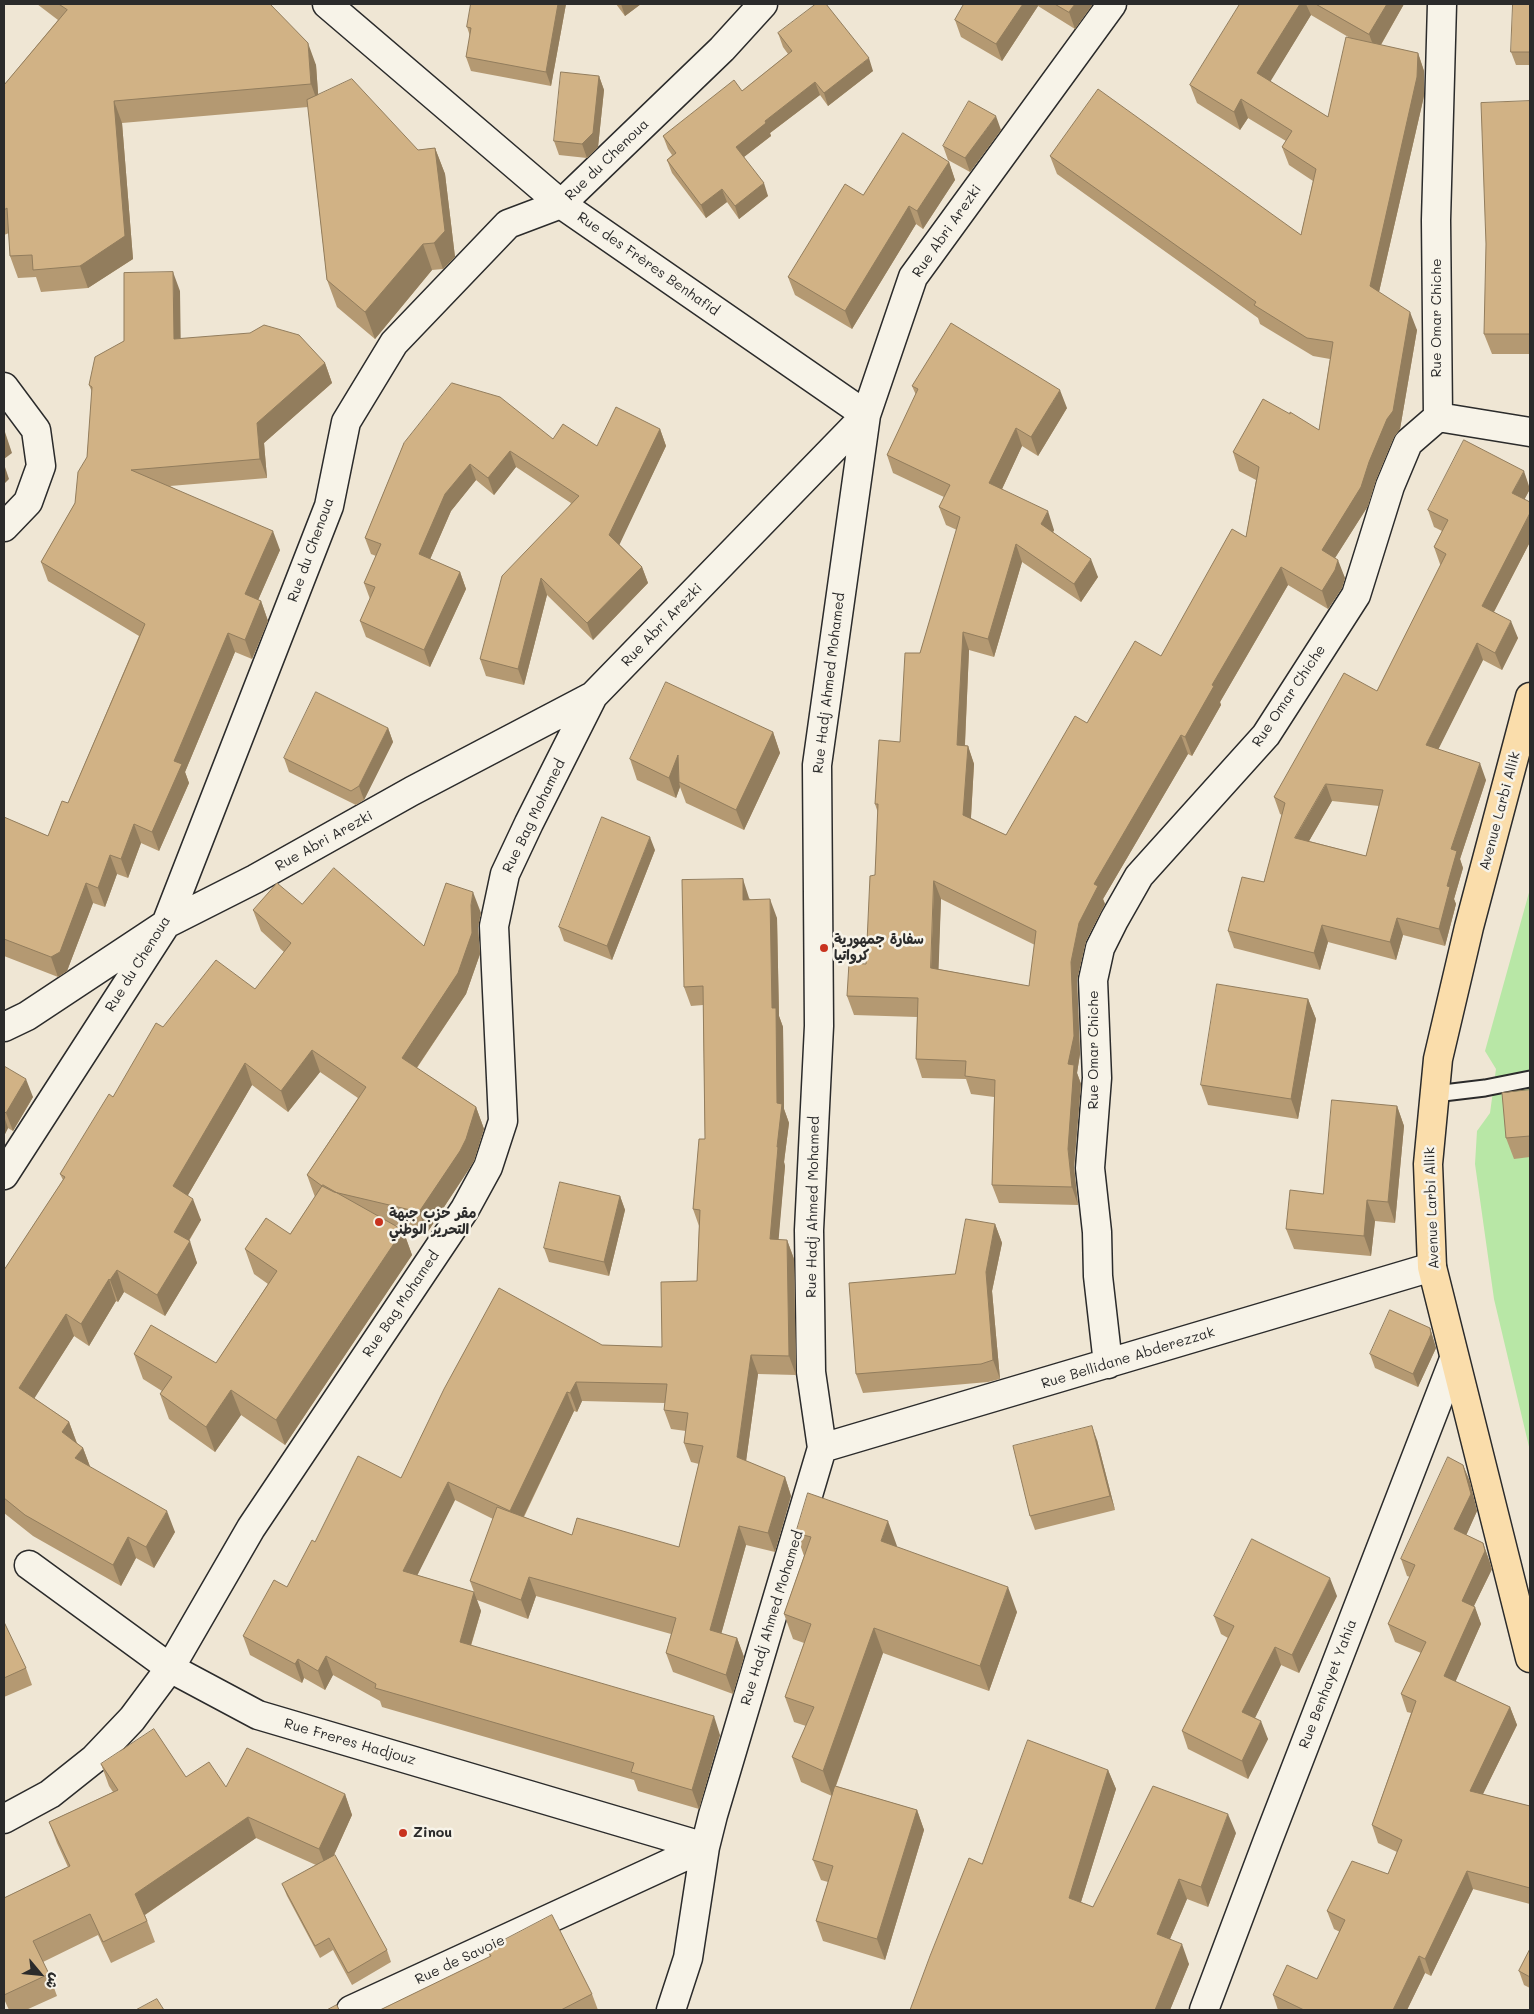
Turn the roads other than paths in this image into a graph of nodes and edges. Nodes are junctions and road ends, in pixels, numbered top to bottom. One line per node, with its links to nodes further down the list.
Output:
1 (327, 4): 5 (street, Rue des Frères Benhafid)
2 (763, 4): 5 (street, Rue du Chenoua)
3 (1112, 4): 7 (street, Rue Abri Arezki)
4 (1442, 4): 8 (street, Rue Omar Chiche)
5 (561, 204): 7 (street, Rue des Frères Benhafid); 13 (street, Rue du Chenoua)
6 (4, 387): 10 (street)
7 (866, 415): 11 (street, Rue Abri Arezki); 21 (street, Rue Hadj Ahmed Mohamed)
8 (1438, 417): 9 (street); 20 (street, Rue Omar Chiche)
9 (1530, 432)
10 (4, 527)
11 (593, 696): 13 (street, Rue Abri Arezki); 24 (street, Rue Bag Mohamed)
12 (1530, 697): 16 (main road, Avenue Larbi Allik)
13 (166, 924): 14 (street, Rue Abri Arezki); 17 (street, Rue du Chenoua)
14 (4, 1027)
15 (1530, 1079): 16 (lane)
16 (1435, 1094): 18 (main road, Avenue Larbi Allik)
17 (4, 1176)
18 (1432, 1267): 19 (main road, Avenue Larbi Allik); 20 (street, Rue Bellidane Abderezzak)
19 (1454, 1359): 23 (main road, Avenue Larbi Allik); 29 (street, Rue Benhayet Yahia)
20 (1108, 1364): 21 (street, Rue Bellidane Abderezzak)
21 (822, 1448): 26 (street, Rue Hadj Ahmed Mohamed)
22 (29, 1565): 24 (street, Rue Freres Hadjouz)
23 (1530, 1658)
24 (170, 1668): 25 (street, Rue Bag Mohamed); 26 (street, Rue Freres Hadjouz)
25 (4, 1819)
26 (705, 1848): 27 (street, Rue de Savoie); 28 (street, Rue Hadj Ahmed Mohamed)
27 (351, 2010)
28 (671, 2010)
29 (1204, 2010)

